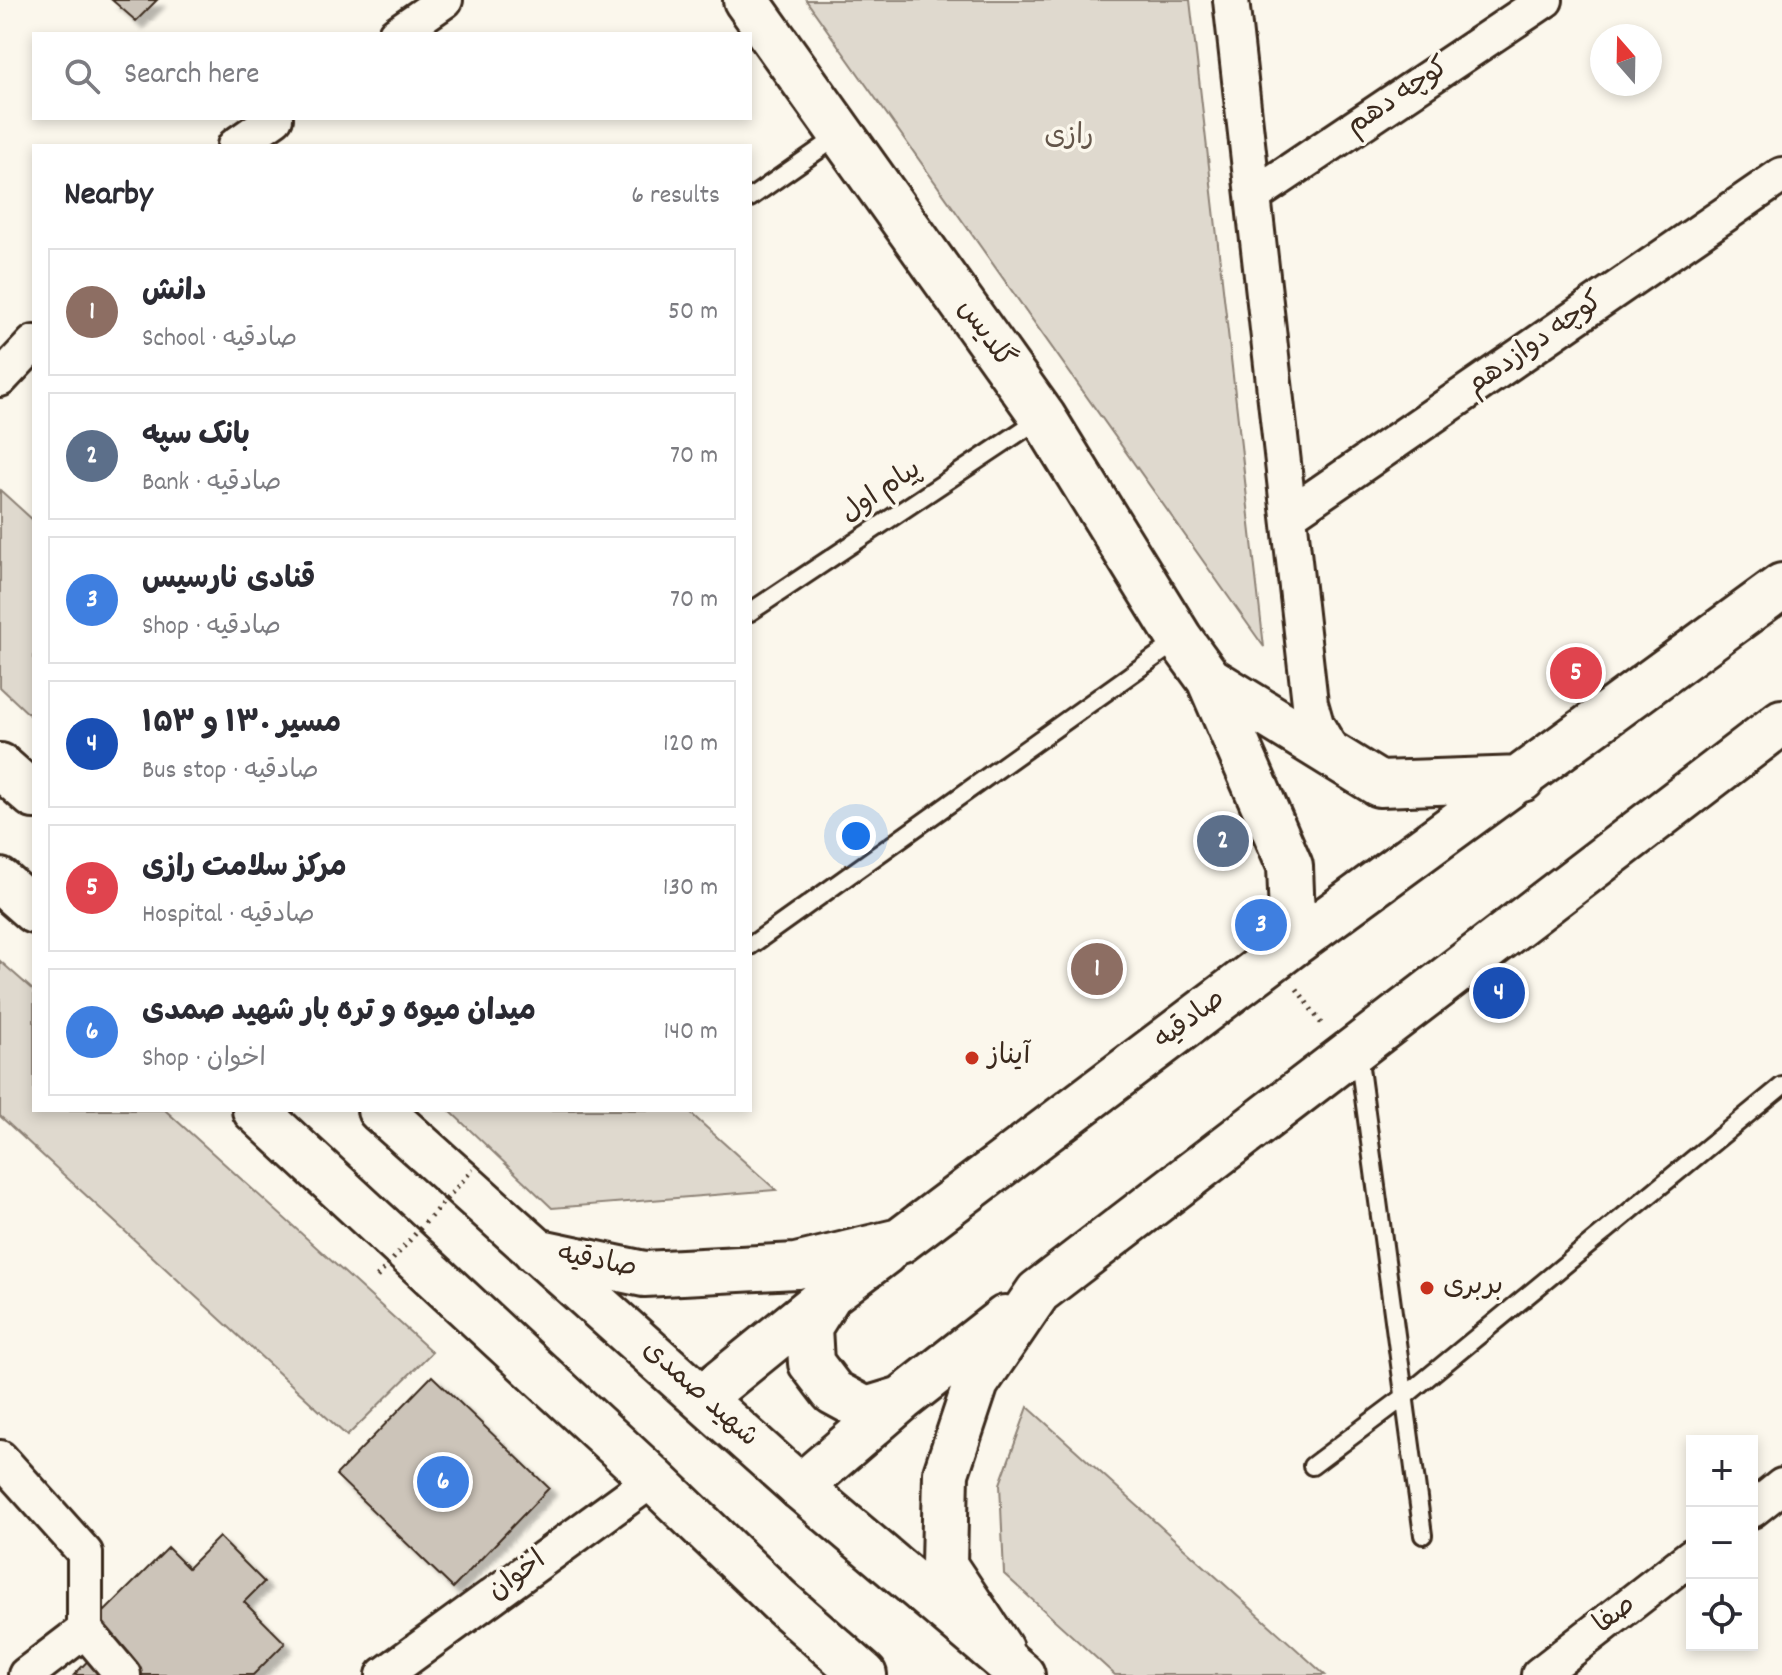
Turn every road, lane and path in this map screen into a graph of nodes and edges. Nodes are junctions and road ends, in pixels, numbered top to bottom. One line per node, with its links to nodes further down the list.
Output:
1 (445, 0): 5 (street)
2 (746, 0): 7 (main road, گلدیس)
3 (1231, 0): 10 (street)
4 (1545, 0): 10 (street, کوچه دهم)
5 (399, 32)
6 (272, 120): 8 (street)
7 (842, 134): 11 (lane); 14 (main road, گلدیس)
8 (238, 144)
9 (1782, 175): 15 (street, کوچه دوازدهم)
10 (1253, 196): 15 (street)
11 (752, 197)
12 (32, 345): 13 (street)
13 (0, 379)
14 (1043, 417): 17 (lane, پیام اول); 18 (main road, گلدیس)
15 (1289, 515): 21 (street)
16 (1782, 586): 23 (main road, صادقیه)
17 (752, 611)
18 (1180, 639): 19 (main road, گلدیس); 27 (lane)
19 (1209, 679): 21 (main road); 28 (main road)
20 (1782, 722): 29 (main road)
21 (1337, 760): 23 (main road)
22 (0, 766): 24 (main road)
23 (1522, 779): 28 (main road, صادقیه)
24 (32, 794)
25 (0, 881): 26 (main road)
26 (32, 909)
27 (752, 945)
28 (1284, 951): 29 (path); 34 (main road, صادقیه)
29 (1351, 1052): 37 (main road); 40 (lane)
30 (1782, 1086): 40 (lane)
31 (257, 1112): 44 (main road)
32 (382, 1112): 35 (main road, شهید صمدی)
33 (473, 1169): 36 (path, bridge)
34 (900, 1241): 35 (main road, صادقیه); 38 (main road)
35 (536, 1251): 39 (main road, شهید صمدی)
36 (377, 1277)
37 (1038, 1292): 41 (main road); 51 (main road)
38 (831, 1293): 39 (main road); 41 (main road)
39 (703, 1397): 46 (main road, شهید صمدی)
40 (1404, 1397): 43 (lane); 48 (lane)
41 (902, 1399): 46 (main road)
42 (0, 1458): 50 (street)
43 (1312, 1466)
44 (653, 1479): 54 (street, اخوان); 55 (main road)
45 (1782, 1486): 47 (street)
46 (800, 1487): 51 (main road, شهید صمدی)
47 (1756, 1507)
48 (1423, 1535)
49 (1686, 1561): 56 (street, صفا)
50 (85, 1630): 52 (street); 53 (street)
51 (1016, 1670)
52 (26, 1675)
53 (123, 1675)
54 (384, 1675)
55 (864, 1675)
56 (1539, 1675)

